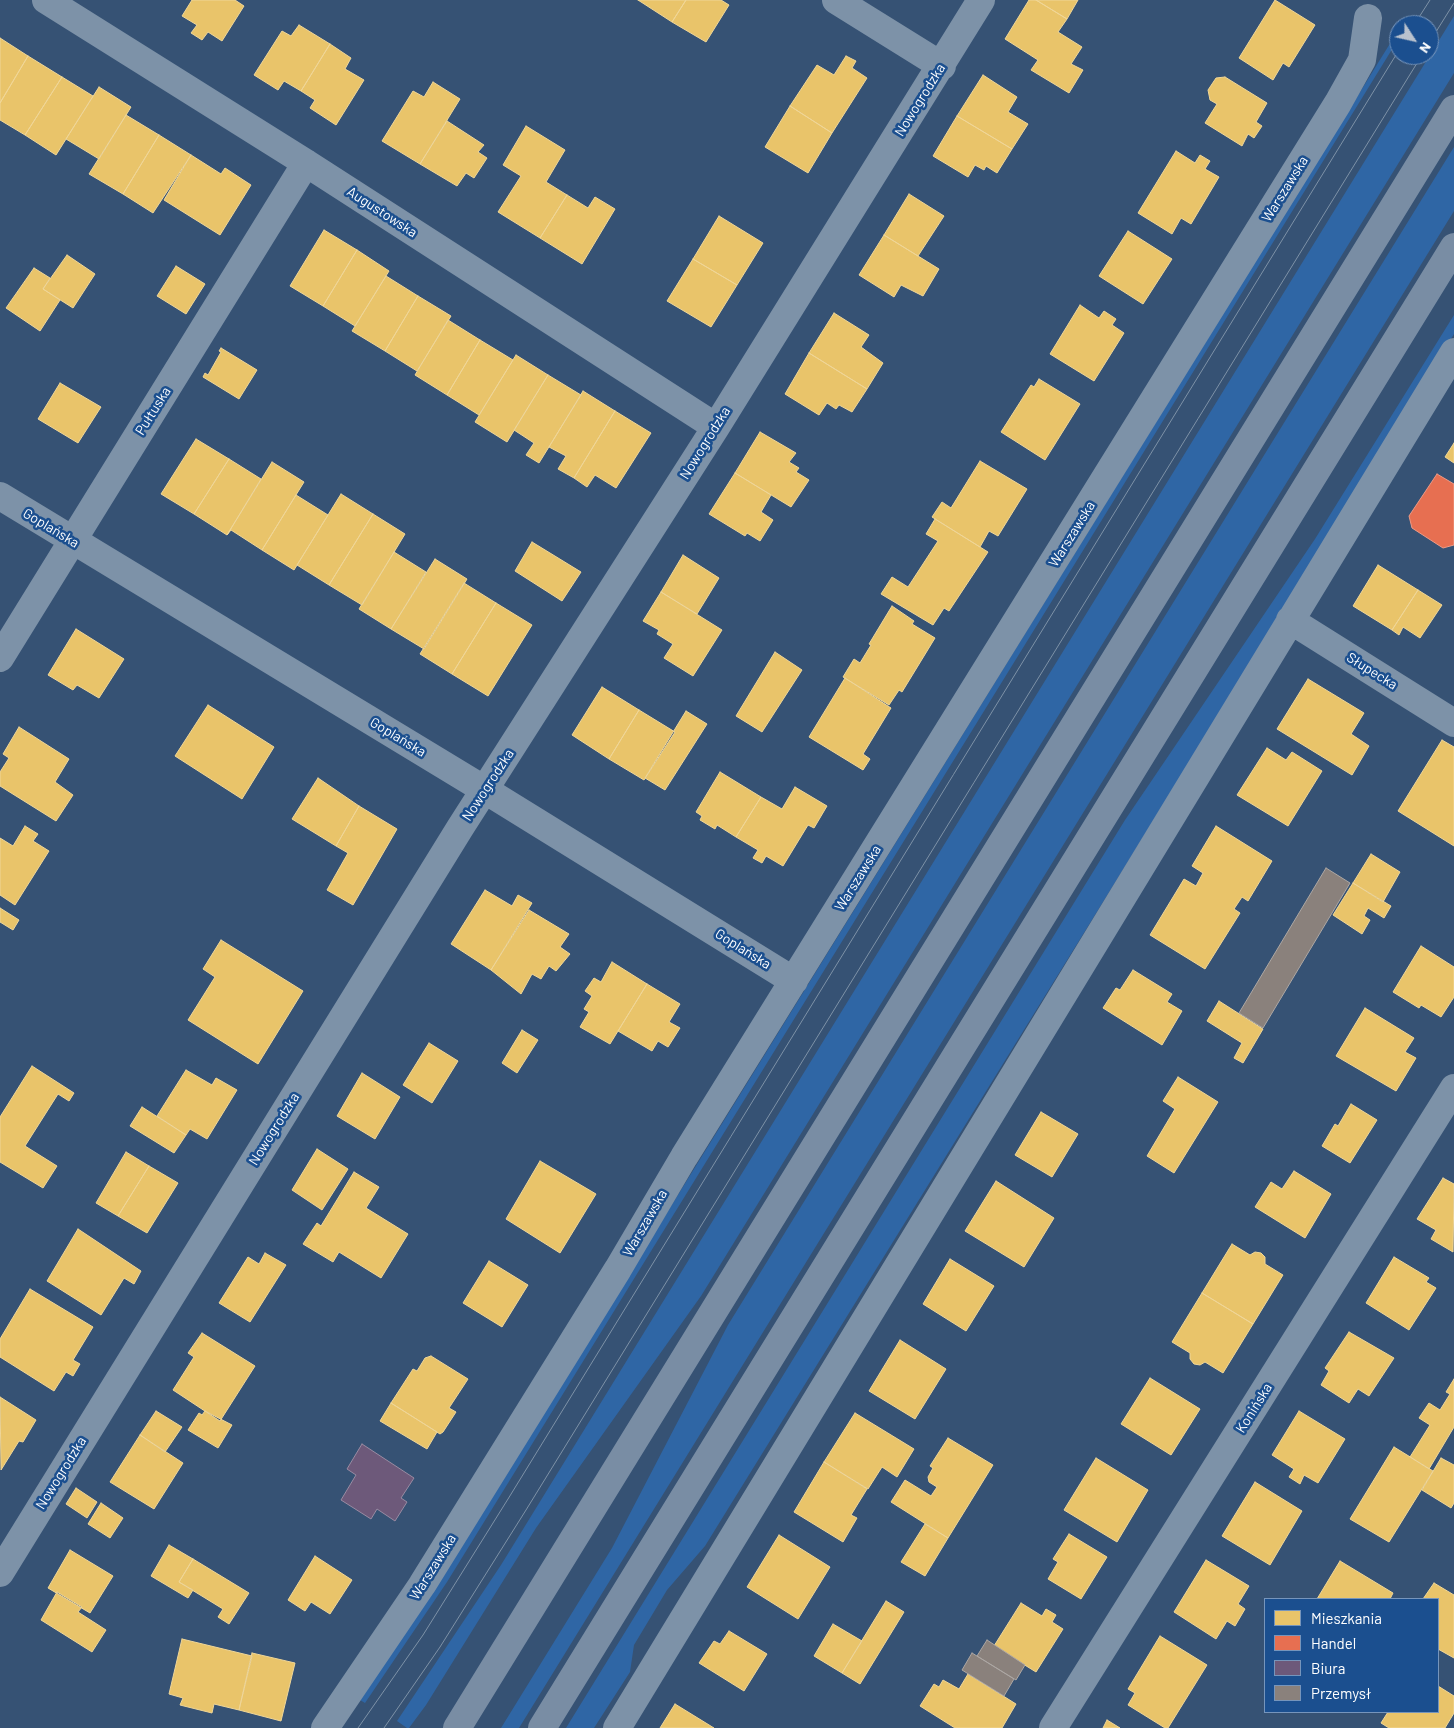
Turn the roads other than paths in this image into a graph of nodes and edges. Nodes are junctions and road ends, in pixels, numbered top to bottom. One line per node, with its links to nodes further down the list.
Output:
1 (836, 0): 5 (street)
2 (980, 0): 5 (street, Nowogrodzka)
3 (56, 3): 7 (street, Augustowska)
4 (1368, 18): 17 (street, Warszawska)
5 (942, 66): 10 (street, Nowogrodzka)
6 (1454, 109): 21 (main road)
7 (306, 163): 10 (street, Augustowska); 12 (street, Pułtuska)
8 (1454, 247): 22 (main road)
9 (1454, 352): 13 (street)
10 (716, 427): 16 (street, Nowogrodzka)
11 (0, 496): 12 (street, Goplańska)
12 (72, 541): 14 (street, Pułtuska); 16 (street, Goplańska)
13 (1290, 620): 15 (street, Słupecka); 23 (street)
14 (0, 658)
15 (1454, 723)
16 (485, 790): 17 (street, Goplańska); 19 (street, Nowogrodzka)
17 (794, 981): 20 (street, Warszawska)
18 (1454, 1088): 24 (street, Konińska)
19 (0, 1573)
20 (325, 1728)
21 (457, 1728)
22 (542, 1728)
23 (617, 1728)
24 (1053, 1728)

